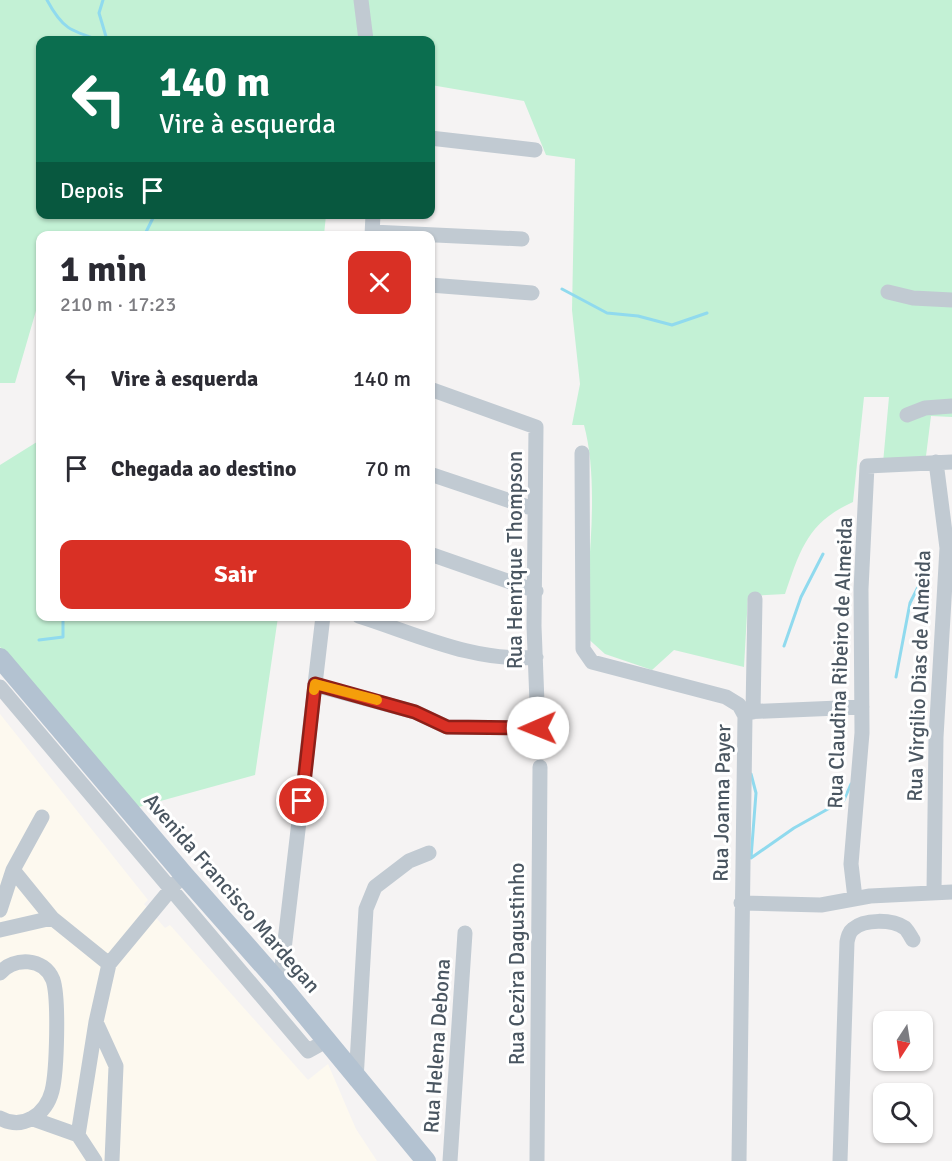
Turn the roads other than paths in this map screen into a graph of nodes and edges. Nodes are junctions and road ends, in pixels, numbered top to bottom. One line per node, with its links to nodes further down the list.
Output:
1 (361, 0): 2 (street)
2 (366, 36)
3 (435, 139): 4 (street)
4 (535, 150)
5 (435, 236): 6 (street)
6 (522, 239)
7 (435, 285): 9 (street)
8 (888, 292): 10 (street)
9 (532, 293)
10 (952, 300)
11 (435, 391): 18 (street, Rua Henrique Thompson)
12 (952, 406): 13 (street)
13 (907, 415)
14 (582, 453): 29 (street, Rua Joanna Payer)
15 (936, 462): 16 (street); 28 (street, Rua Claudina Ribeiro de Almeida); 35 (street, Rua Virgilio Dias de Almeida)
16 (952, 462)
17 (435, 476): 18 (street)
18 (534, 509): 20 (street, Rua Henrique Thompson)
19 (435, 556): 20 (street)
20 (536, 591): 24 (street, Rua Henrique Thompson)
21 (755, 599): 29 (street)
22 (322, 621): 26 (street)
23 (375, 621): 24 (street)
24 (536, 657): 26 (street, Rua Henrique Thompson)
25 (0, 658): 34 (main road, Avenida Francisco Mardegan)
26 (315, 684): 46 (street)
27 (0, 687): 34 (street)
28 (862, 707): 29 (street); 37 (street, Rua Claudina Ribeiro de Almeida)
29 (748, 712): 38 (street, Rua Joanna Payer)
30 (540, 767): 59 (street, Rua Cezira Dagustinho)
31 (42, 817): 33 (street)
32 (429, 854): 50 (street)
33 (13, 870): 39 (street); 40 (street)
34 (177, 882): 44 (street); 46 (main road, Avenida Francisco Mardegan); 47 (street)
35 (934, 891): 36 (street); 37 (street)
36 (952, 892)
37 (855, 898): 38 (street)
38 (741, 903): 60 (street, Rua Joanna Payer)
39 (0, 910)
40 (52, 918): 41 (street); 44 (street)
41 (0, 930)
42 (465, 933): 58 (street, Rua Helena Debona)
43 (913, 940): 61 (street)
44 (109, 964): 48 (street)
45 (0, 974): 52 (street)
46 (285, 990): 47 (street); 49 (main road, Avenida Francisco Mardegan)
47 (275, 1010): 49 (street)
48 (96, 1022): 54 (street); 56 (street)
49 (326, 1041): 50 (main road, Avenida Francisco Mardegan)
50 (356, 1080): 57 (main road, Avenida Francisco Mardegan)
51 (0, 1118): 52 (street)
52 (26, 1121): 53 (street); 54 (street)
53 (0, 1127)
54 (78, 1135): 55 (street)
55 (95, 1161)
56 (112, 1161)
57 (426, 1161)
58 (450, 1161)
59 (537, 1161)
60 (739, 1161)
61 (840, 1161)

